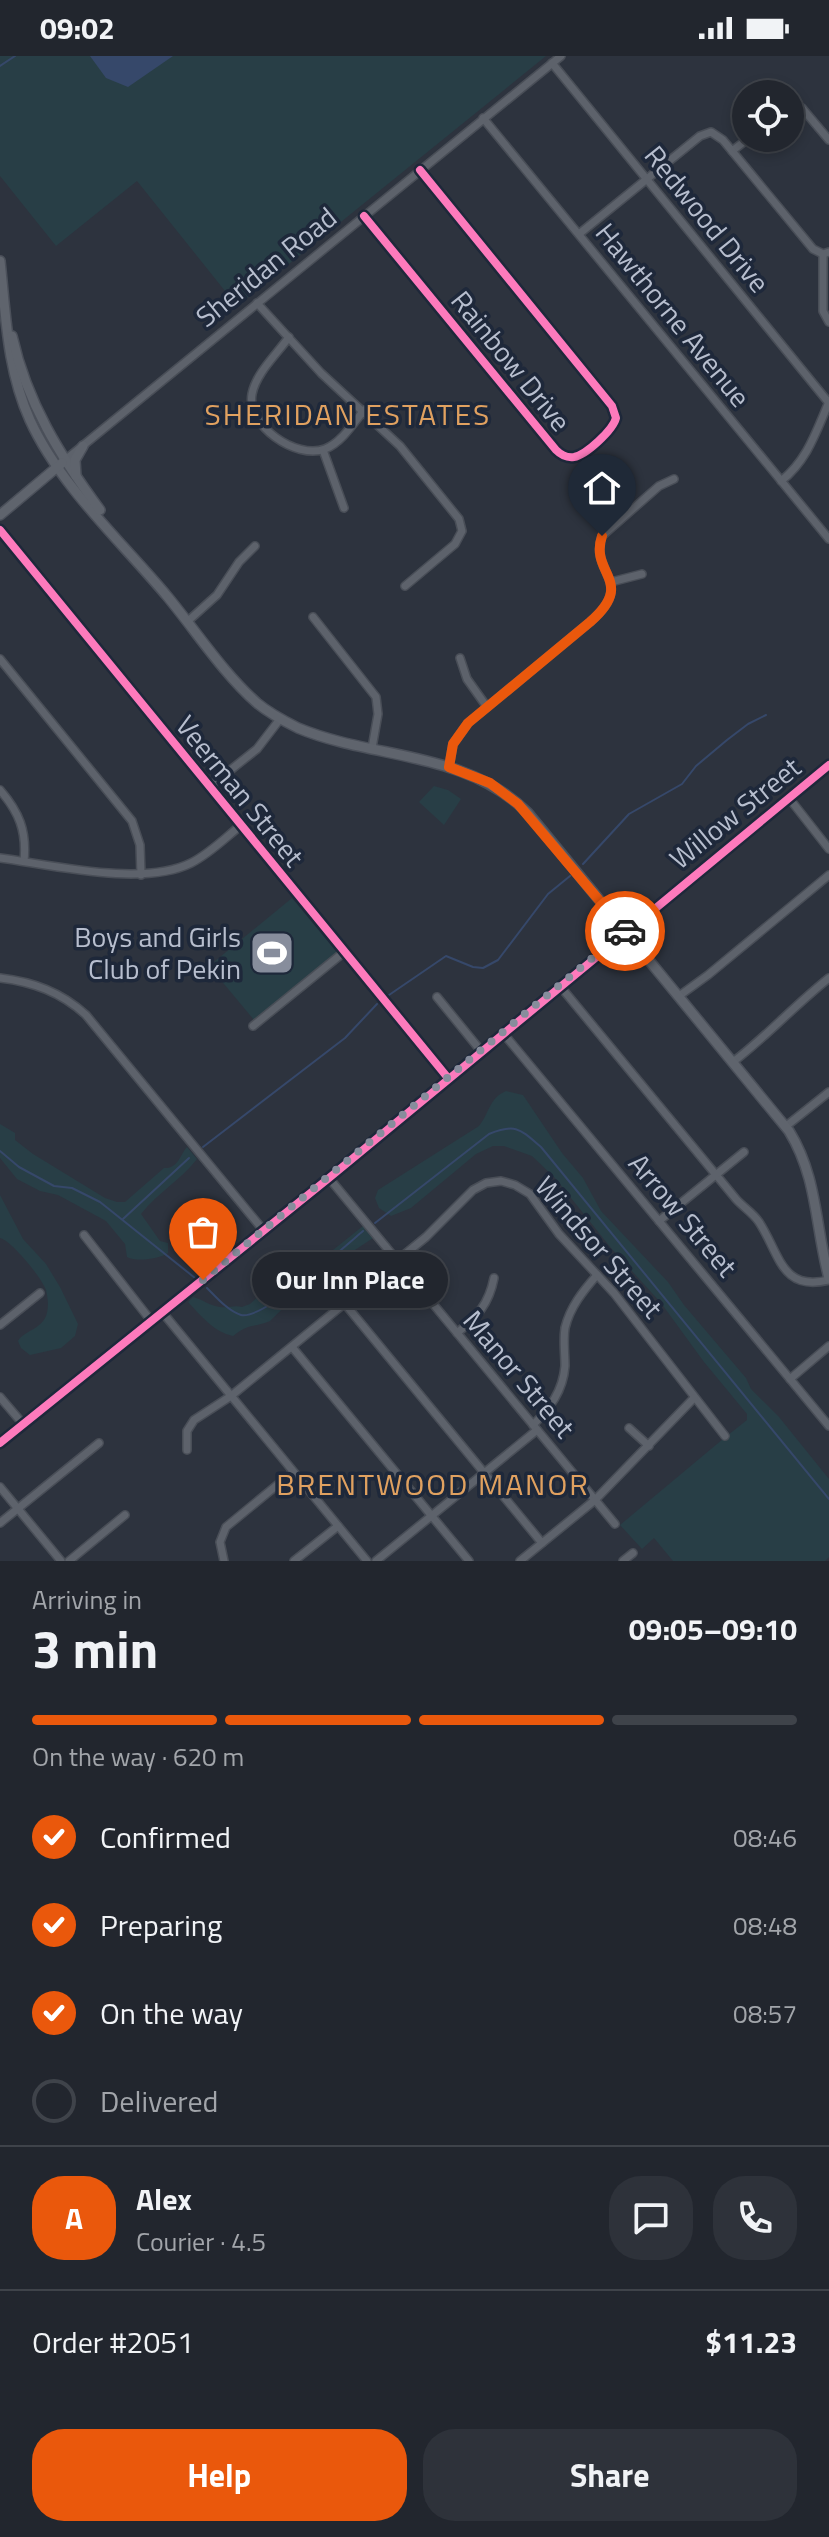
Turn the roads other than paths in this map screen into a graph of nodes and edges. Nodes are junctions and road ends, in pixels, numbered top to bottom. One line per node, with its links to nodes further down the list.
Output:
1 (561, 56): 2 (street, Sheridan Road)
2 (552, 63): 4 (street, Sheridan Road); 9 (street, Redwood Drive)
3 (804, 110): 5 (street)
4 (483, 118): 8 (street, Sheridan Road); 11 (street, Hawthorne Avenue)
5 (829, 140)
6 (732, 151): 9 (street)
7 (733, 152): 12 (street)
8 (420, 170): 10 (street, Sheridan Road); 10 (street, Rainbow Drive)
9 (647, 179): 11 (street); 17 (street, Redwood Drive)
10 (364, 216): 14 (street, Sheridan Road)
11 (579, 234): 25 (street, Hawthorne Avenue)
12 (826, 253): 15 (street)
13 (0, 261): 19 (main road)
14 (257, 303): 16 (street); 20 (street, Sheridan Road)
15 (829, 322)
16 (289, 337): 18 (street); 21 (street)
17 (829, 402): 25 (street)
18 (364, 410): 21 (street); 34 (street)
19 (49, 445): 20 (main road); 22 (main road); 26 (main road)
20 (83, 446): 22 (street, Sheridan Road); 24 (main road)
21 (323, 450): 27 (street)
22 (61, 464): 24 (main road); 26 (main road, Sheridan Road)
23 (674, 479): 33 (street)
24 (73, 480): 26 (main road); 36 (main road)
25 (781, 481): 30 (street, Hawthorne Avenue)
26 (40, 482): 28 (main road, Sheridan Road)
27 (344, 508)
28 (0, 515)
29 (0, 530): 44 (street, Veerman Street)
30 (829, 539)
31 (255, 546): 36 (street)
32 (642, 574): 33 (street)
33 (611, 582): 39 (street)
34 (405, 586)
35 (313, 617): 41 (street)
36 (188, 621): 40 (main road)
37 (460, 658): 39 (street)
38 (0, 659): 51 (street)
39 (487, 707): 43 (street)
40 (280, 719): 41 (main road); 44 (street)
41 (372, 748): 43 (main road)
42 (829, 765): 46 (street, Willow Street)
43 (449, 767): 53 (main road)
44 (209, 787): 47 (street, Veerman Street)
45 (0, 790): 50 (street)
46 (789, 798): 48 (street); 53 (street, Willow Street)
47 (240, 826): 51 (street); 54 (street, Veerman Street)
48 (829, 849)
49 (0, 858): 50 (street)
50 (24, 861): 51 (street)
51 (141, 875)
52 (829, 875): 58 (street)
53 (626, 931): 57 (street, Willow Street); 58 (main road)
54 (344, 952): 60 (street); 64 (street, Veerman Street)
55 (0, 978): 71 (street)
56 (829, 978): 63 (street)
57 (560, 986): 61 (street, Willow Street); 68 (street)
58 (679, 996): 63 (main road)
59 (437, 997): 62 (street)
60 (253, 1026)
61 (503, 1033): 62 (street, Willow Street); 70 (street, Arrow Street)
62 (481, 1051): 64 (street, Willow Street)
63 (733, 1062): 66 (main road)
64 (448, 1078): 69 (street, Willow Street)
65 (829, 1092): 66 (street)
66 (785, 1127): 76 (main road)
67 (744, 1152): 68 (street)
68 (715, 1175): 70 (street); 76 (street)
69 (329, 1178): 71 (street, Willow Street); 73 (street, Manor Street)
70 (659, 1221): 85 (street, Arrow Street)
71 (264, 1231): 79 (street, Willow Street)
72 (84, 1235): 80 (street)
73 (397, 1261): 74 (street, Windsor Street); 78 (street, Windsor Street); 82 (street, Manor Street)
74 (597, 1275): 88 (street, Windsor Street); 91 (street)
75 (494, 1278): 82 (street)
76 (829, 1279)
77 (40, 1293): 81 (street)
78 (345, 1304): 84 (street, Windsor Street); 99 (street)
79 (163, 1313): 80 (street, Willow Street); 86 (street)
80 (152, 1322): 89 (street, Willow Street)
81 (0, 1325)
82 (457, 1333): 91 (street, Manor Street)
83 (829, 1346): 85 (street)
84 (292, 1347): 86 (street, Windsor Street); 104 (street)
85 (790, 1379): 90 (street, Arrow Street)
86 (231, 1396): 97 (street, Windsor Street); 98 (street)
87 (0, 1397): 89 (street)
88 (694, 1398): 93 (street, Windsor Street); 96 (street)
89 (23, 1424): 94 (street, Willow Street)
90 (829, 1426)
91 (535, 1428): 99 (street); 101 (street, Manor Street)
92 (629, 1428): 96 (street)
93 (725, 1436)
94 (0, 1443)
95 (99, 1443): 102 (street)
96 (649, 1446): 101 (street)
97 (187, 1450)
98 (293, 1472): 107 (street); 112 (street)
99 (484, 1473): 104 (street); 108 (street)
100 (0, 1487): 102 (street)
101 (595, 1500): 106 (street, Manor Street); 108 (street)
102 (18, 1508): 105 (street); 110 (street)
103 (125, 1515): 111 (street)
104 (431, 1516): 115 (street); 116 (street)
105 (0, 1523)
106 (615, 1524)
107 (338, 1526): 113 (street); 114 (street)
108 (542, 1543): 117 (street)
109 (633, 1553): 118 (street)
110 (61, 1561)
111 (69, 1561)
112 (224, 1561)
113 (294, 1561)
114 (367, 1561)
115 (376, 1561)
116 (469, 1561)
117 (520, 1561)
118 (623, 1561)

